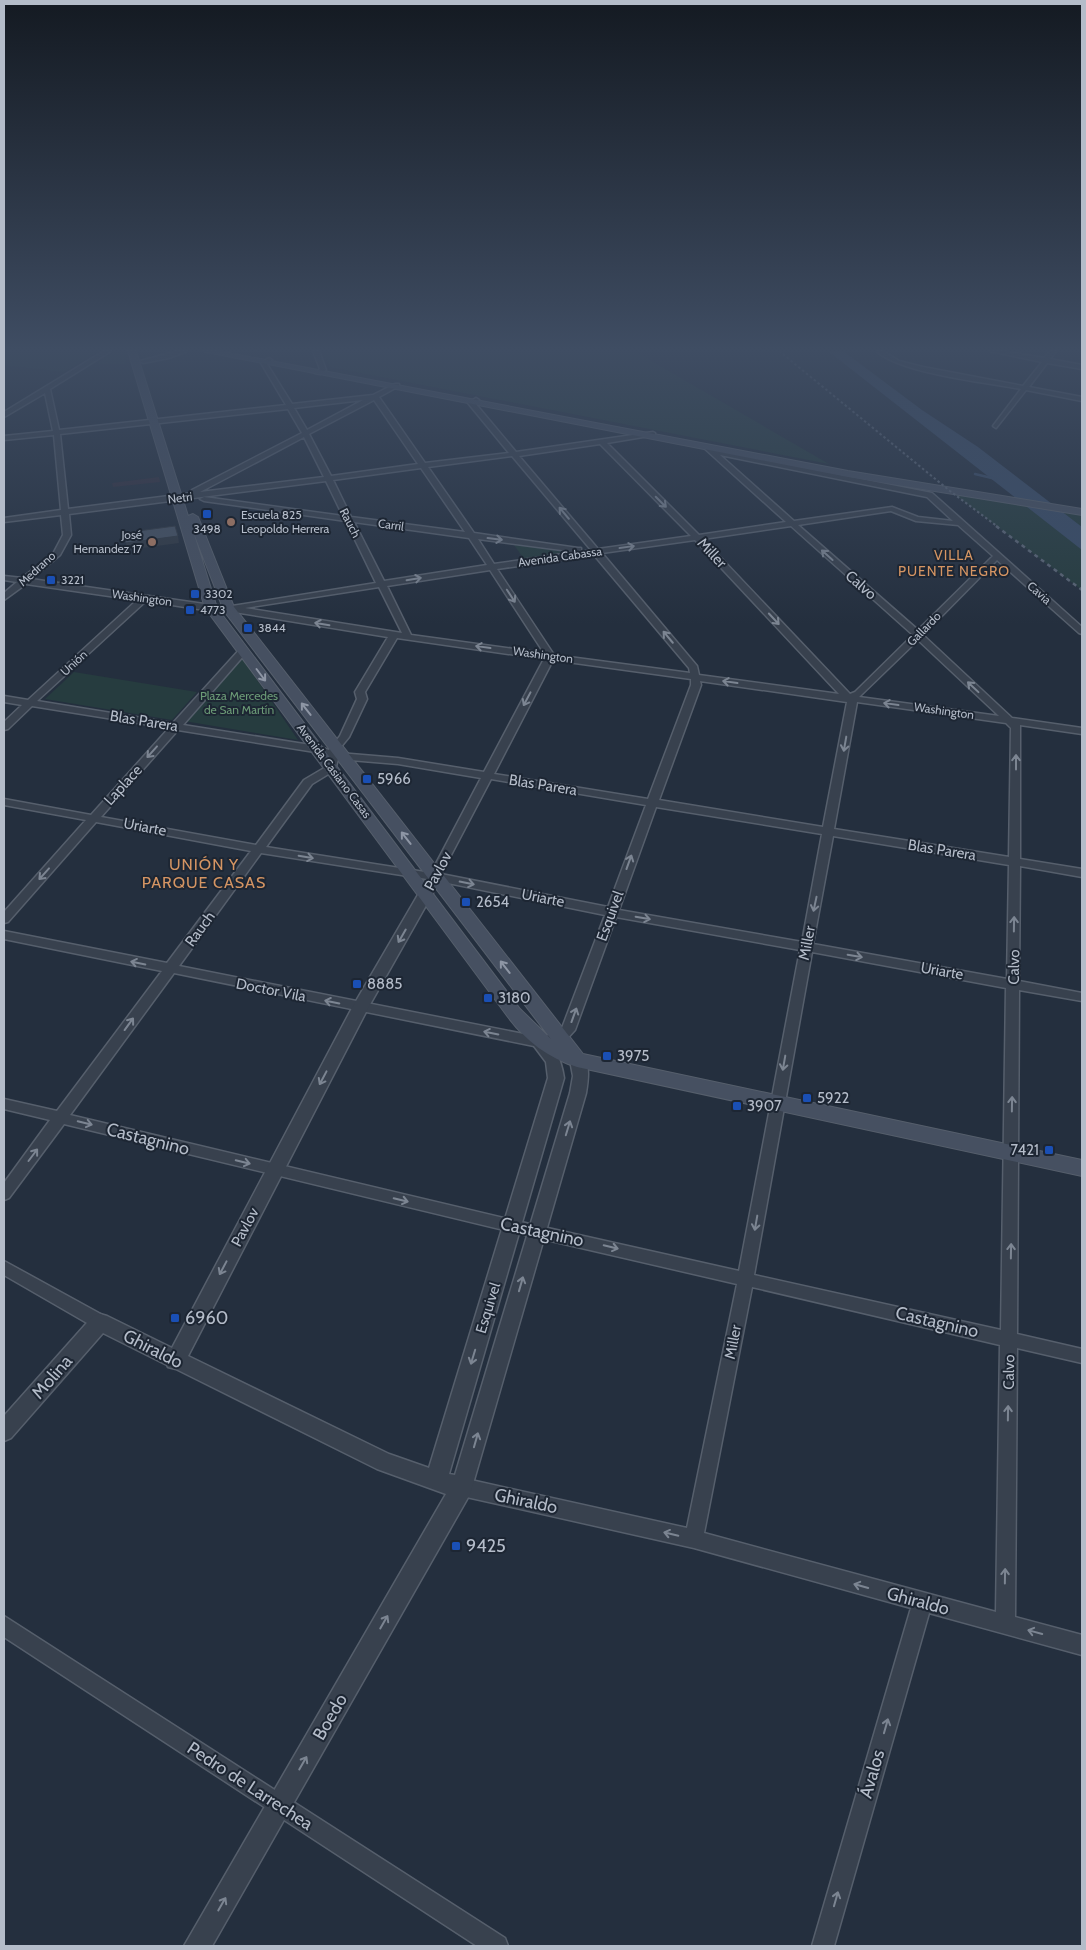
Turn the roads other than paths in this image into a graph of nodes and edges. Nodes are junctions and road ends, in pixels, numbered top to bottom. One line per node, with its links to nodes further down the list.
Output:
1 (58, 442): 15 (street, Medrano)
2 (164, 442): 14 (main road, Avenida Casiano Casas)
3 (290, 442): 14 (street)
4 (310, 442): 12 (street, Rauch)
5 (405, 442): 11 (street)
6 (505, 442): 10 (street)
7 (602, 442): 10 (street, Netri); 22 (street, Miller, one-way to 22)
8 (678, 442): 9 (main road)
9 (708, 449): 13 (main road); 19 (street, Calvo)
10 (514, 454): 11 (street, Netri); 23 (street, one-way to 10)
11 (421, 466): 12 (street, Netri); 21 (street)
12 (328, 478): 14 (street, Netri); 17 (street, Rauch)
13 (927, 491): 16 (main road); 20 (street, Cavia)
14 (181, 498): 15 (street, Netri); 17 (street, Carril); 31 (main road, Avenida Casiano Casas); 32 (main road, Avenida Casiano Casas)
15 (66, 512): 18 (street, Netri); 27 (street, Medrano)
16 (1082, 512)
17 (348, 519): 21 (street, Carril); 28 (street, Rauch)
18 (4, 520)
19 (792, 522): 20 (street, Avenida Cabassa); 22 (street, Avenida Cabassa); 35 (street, Calvo, one-way to 19)
20 (961, 523): 24 (street, Cavia)
21 (472, 536): 23 (street, Carril, one-way to 23); 25 (street)
22 (697, 537): 23 (street, Avenida Cabassa, one-way to 22); 40 (street, Miller, one-way to 40)
23 (596, 552): 25 (street, Avenida Cabassa); 39 (street, one-way to 23)
24 (997, 556): 33 (street, Cavia); 35 (street, Gallardo)
25 (492, 567): 28 (street, Avenida Cabassa, one-way to 25); 38 (street, one-way to 38)
26 (4, 578): 27 (street, Washington)
27 (24, 581): 29 (street, Medrano); 30 (street, Washington)
28 (381, 584): 32 (street, Avenida Cabassa); 36 (street, Rauch)
29 (4, 597)
30 (144, 598): 31 (street, Washington); 42 (street, Unión)
31 (211, 608): 32 (street, Washington); 37 (main road, Avenida Casiano Casas)
32 (228, 608): 34 (street, Washington, one-way to 32); 48 (main road, Avenida Casiano Casas, one-way to 32)
33 (1082, 631)
34 (394, 635): 36 (street, Washington); 48 (street, Rauch)
35 (918, 636): 40 (street, Gallardo); 43 (street, Calvo, one-way to 35)
36 (408, 637): 38 (street, Washington, one-way to 36)
37 (243, 651): 44 (street, Laplace); 47 (main road, Avenida Casiano Casas, one-way to 47)
38 (550, 656): 39 (street, Washington); 49 (street, Pavlov, one-way to 49)
39 (695, 677): 40 (street, Washington, one-way to 39); 51 (street, Esquivel)
40 (848, 698): 43 (street, Washington, one-way to 40); 53 (street, Miller, one-way to 53)
41 (4, 699): 42 (street, Blas Parera)
42 (30, 703): 44 (street, Blas Parera); 45 (street, Unión)
43 (1009, 720): 46 (street, Washington); 55 (street, Calvo, one-way to 43)
44 (176, 726): 47 (street, Blas Parera); 52 (street, Laplace, one-way to 52)
45 (4, 727)
46 (1082, 731)
47 (317, 749): 48 (main road, Avenida Casiano Casas)
48 (336, 757): 49 (street, Blas Parera); 54 (street, Rauch); 57 (main road, Avenida Casiano Casas); 58 (main road, Avenida Casiano Casas, one-way to 48)
49 (487, 776): 51 (street, Blas Parera); 58 (street, Pavlov)
50 (4, 802): 52 (street, Uriarte)
51 (651, 803): 53 (street, Blas Parera); 60 (street, Esquivel, one-way to 51)
52 (94, 818): 54 (street, Uriarte); 61 (street, Laplace, one-way to 61)
53 (829, 831): 55 (street, Blas Parera); 63 (street, Miller, one-way to 63)
54 (258, 849): 57 (street, Uriarte, one-way to 57); 64 (street, Rauch)
55 (1015, 862): 56 (street, Blas Parera); 65 (street, Calvo, one-way to 55)
56 (1082, 872)
57 (412, 875): 58 (street, Uriarte); 59 (main road, Avenida Casiano Casas)
58 (436, 877): 59 (street, Pavlov); 60 (street, Uriarte, one-way to 60); 68 (main road, Avenida Casiano Casas, one-way to 58)
59 (426, 893): 67 (street, Pavlov, one-way to 67); 69 (main road, Avenida Casiano Casas)
60 (611, 912): 63 (street, Uriarte, one-way to 63); 68 (street, Esquivel, one-way to 60)
61 (4, 920)
62 (4, 936): 64 (street, Doctor Vila, one-way to 62)
63 (806, 947): 65 (street, Uriarte, one-way to 65); 71 (street, Miller, one-way to 71)
64 (170, 969): 67 (street, Doctor Vila, one-way to 64); 73 (street, Rauch, one-way to 64)
65 (1014, 984): 66 (street, Uriarte); 74 (street, Calvo, one-way to 65)
66 (1082, 997)
67 (360, 1008): 69 (street, Doctor Vila, one-way to 67); 76 (street, Pavlov, one-way to 76)
68 (560, 1038): 69 (street); 70 (main road, Avenida Casiano Casas)
69 (539, 1042): 70 (main road, Avenida Casiano Casas); 78 (street, Esquivel)
70 (578, 1060): 71 (main road, Avenida Casiano Casas); 79 (street, Esquivel, one-way to 70)
71 (777, 1102): 74 (main road, Avenida Casiano Casas); 81 (street, Miller, one-way to 81)
72 (4, 1104): 73 (street, Castagnino)
73 (61, 1117): 76 (street, Castagnino, one-way to 76); 77 (street, Rauch, one-way to 73)
74 (1012, 1153): 75 (main road, Avenida Casiano Casas); 83 (street, Calvo, one-way to 74)
75 (1082, 1168)
76 (274, 1170): 78 (street, Castagnino, one-way to 78); 85 (street, Pavlov, one-way to 85)
77 (4, 1194)
78 (512, 1226): 79 (street, Castagnino); 87 (street, Esquivel, one-way to 87)
79 (536, 1231): 81 (street, Castagnino, one-way to 81); 88 (street, Esquivel, one-way to 79)
80 (4, 1268): 82 (street, Ghiraldo)
81 (746, 1278): 83 (street, Castagnino); 89 (street, Miller)
82 (100, 1322): 85 (street, Ghiraldo); 86 (street, Molina)
83 (1010, 1339): 84 (street, Castagnino); 91 (street, Calvo, one-way to 83)
84 (1082, 1356)
85 (175, 1361): 87 (street, Ghiraldo)
86 (4, 1431)
87 (436, 1481): 88 (street, Ghiraldo)
88 (462, 1487): 89 (street, Ghiraldo, one-way to 88); 94 (street, Boedo, one-way to 88)
89 (694, 1539): 90 (street, Ghiraldo, one-way to 89)
90 (922, 1602): 91 (street, Ghiraldo); 97 (street, Ávalos, one-way to 90)
91 (1004, 1625): 93 (street, Ghiraldo, one-way to 91)
92 (4, 1626): 94 (street, Pedro de Larrechea)
93 (1082, 1645)
94 (279, 1804): 95 (street, Boedo, one-way to 94); 96 (street, Pedro de Larrechea)
95 (197, 1946)
96 (497, 1946)
97 (823, 1946)

